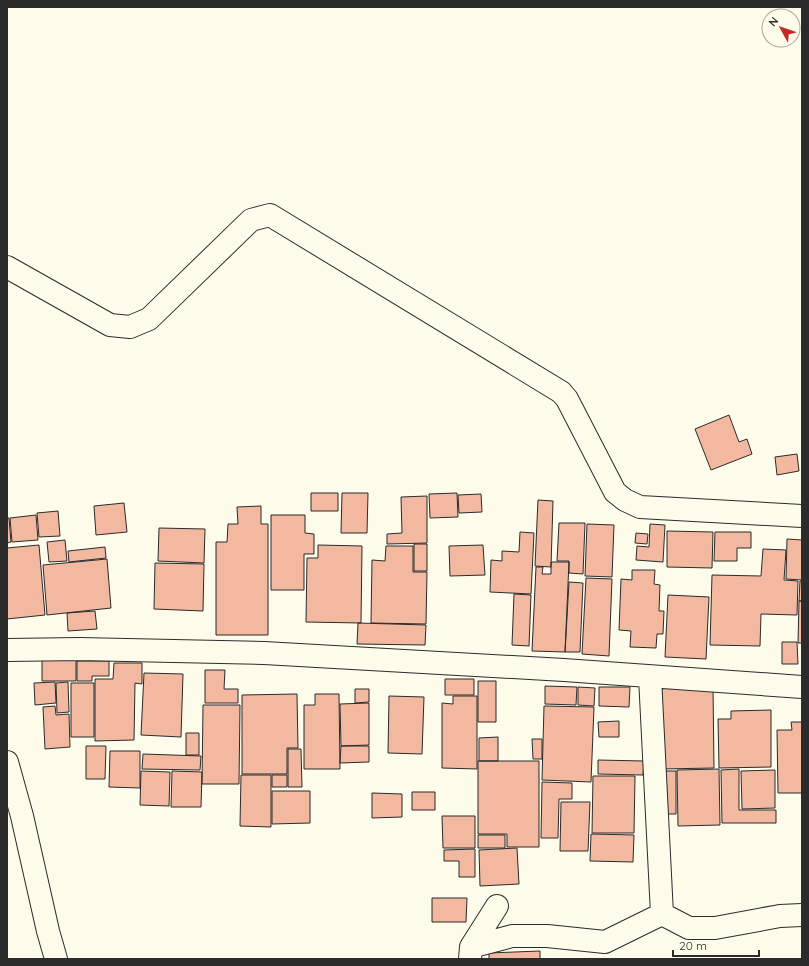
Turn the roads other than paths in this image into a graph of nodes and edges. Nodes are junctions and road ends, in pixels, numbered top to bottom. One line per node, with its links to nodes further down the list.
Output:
1 (7, 267): 2 (street)
2 (802, 516)
3 (7, 650): 4 (street)
4 (650, 677): 5 (street); 8 (street)
5 (802, 687)
6 (7, 762): 11 (street)
7 (497, 906): 10 (street)
8 (662, 914): 9 (street); 10 (street)
9 (802, 915)
10 (471, 953)
11 (56, 959)

